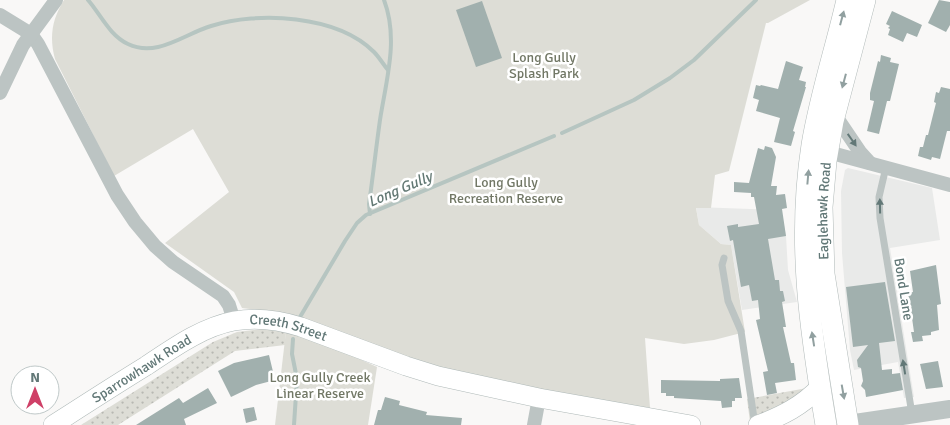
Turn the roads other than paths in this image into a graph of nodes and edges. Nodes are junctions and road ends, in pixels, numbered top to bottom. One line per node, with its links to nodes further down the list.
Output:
1 (56, 0): 5 (street)
2 (847, 0): 14 (main road, Eaglehawk Road, one-way to 2)
3 (865, 0): 7 (main road, Eaglehawk Road, one-way to 7)
4 (0, 15): 5 (street)
5 (30, 34): 6 (street); 13 (street, Creeth Street)
6 (0, 92)
7 (835, 115): 8 (main road, Eaglehawk Road); 9 (street, one-way to 9)
8 (828, 152): 9 (street); 23 (main road, Eaglehawk Road, one-way to 23)
9 (870, 163): 10 (street)
10 (886, 167): 11 (street); 17 (lane, Bond Lane, one-way to 10)
11 (950, 185)
12 (724, 258): 21 (lane)
13 (234, 321): 15 (main road, Creeth Street); 18 (main road, Sparrowhawk Road)
14 (820, 387): 21 (main road); 22 (main road, Eaglehawk Road)
15 (539, 398): 19 (street); 20 (main road, Creeth Street)
16 (950, 409): 17 (street)
17 (912, 415): 23 (street)
18 (54, 425)
19 (534, 425)
20 (691, 425)
21 (756, 425)
22 (826, 425)
23 (846, 425)

